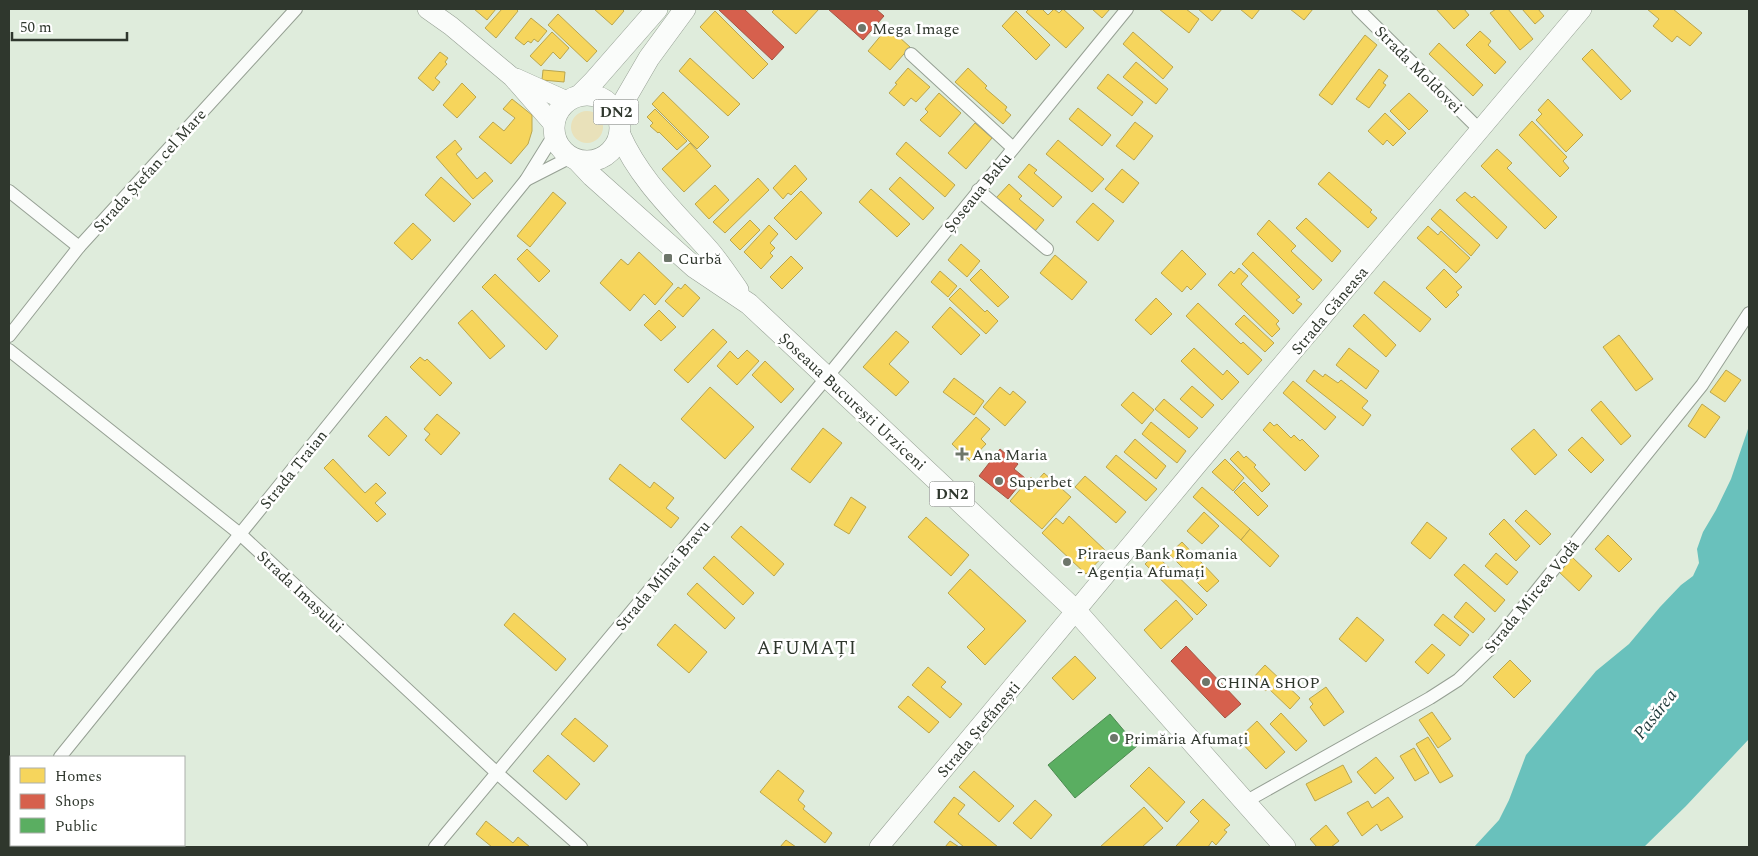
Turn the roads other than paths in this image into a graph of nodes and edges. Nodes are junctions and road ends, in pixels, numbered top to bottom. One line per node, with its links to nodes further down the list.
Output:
1 (296, 9): 20 (street, Strada Ștefan cel Mare)
2 (426, 9): 9 (main road)
3 (657, 9): 10 (highway, DN2)
4 (685, 9): 11 (highway, DN2)
5 (1127, 9): 15 (street, Șoseaua Baku)
6 (1358, 9): 13 (street, Strada Moldovei)
7 (1582, 9): 13 (main road, Strada Găneasa)
8 (911, 54): 15 (street)
9 (512, 77): 10 (main road); 12 (main road)
10 (573, 98): 11 (highway, DN2); 12 (highway, DN2)
11 (617, 113): 14 (highway, Șoseaua București Urziceni / DN2)
12 (554, 130): 16 (highway, Șoseaua București Urziceni / DN2); 17 (street, Strada Traian)
13 (1480, 130): 28 (main road, Strada Găneasa)
14 (620, 135): 16 (highway, DN2); 22 (highway, Șoseaua București Urziceni / DN2)
15 (1013, 148): 18 (street, Șoseaua Baku)
16 (574, 158): 17 (street, Strada Traian); 22 (highway, Șoseaua București Urziceni / DN2)
17 (526, 180): 27 (street, Strada Traian)
18 (978, 190): 21 (street); 26 (street, Șoseaua Baku)
19 (9, 191): 20 (street)
20 (79, 247): 24 (street, Strada Ștefan cel Mare)
21 (1047, 249)
22 (749, 304): 26 (highway, Șoseaua București Urziceni / DN2)
23 (1749, 313): 31 (street, Strada Mircea Vodă)
24 (9, 336)
25 (9, 350): 27 (street, Strada Imașului)
26 (827, 377): 28 (highway, Șoseaua București Urziceni / DN2); 30 (street, Strada Mihai Bravu)
27 (240, 534): 29 (street, Strada Traian); 30 (street, Strada Imașului)
28 (1076, 611): 31 (highway, Șoseaua București Urziceni / DN2); 34 (main road, Strada Ștefănești)
29 (61, 756)
30 (497, 773): 32 (street, Strada Mihai Bravu); 33 (street, Strada Imașului)
31 (1244, 802): 35 (highway, Șoseaua București Urziceni / DN2)
32 (435, 847)
33 (581, 847)
34 (879, 847)
35 (1285, 847)

